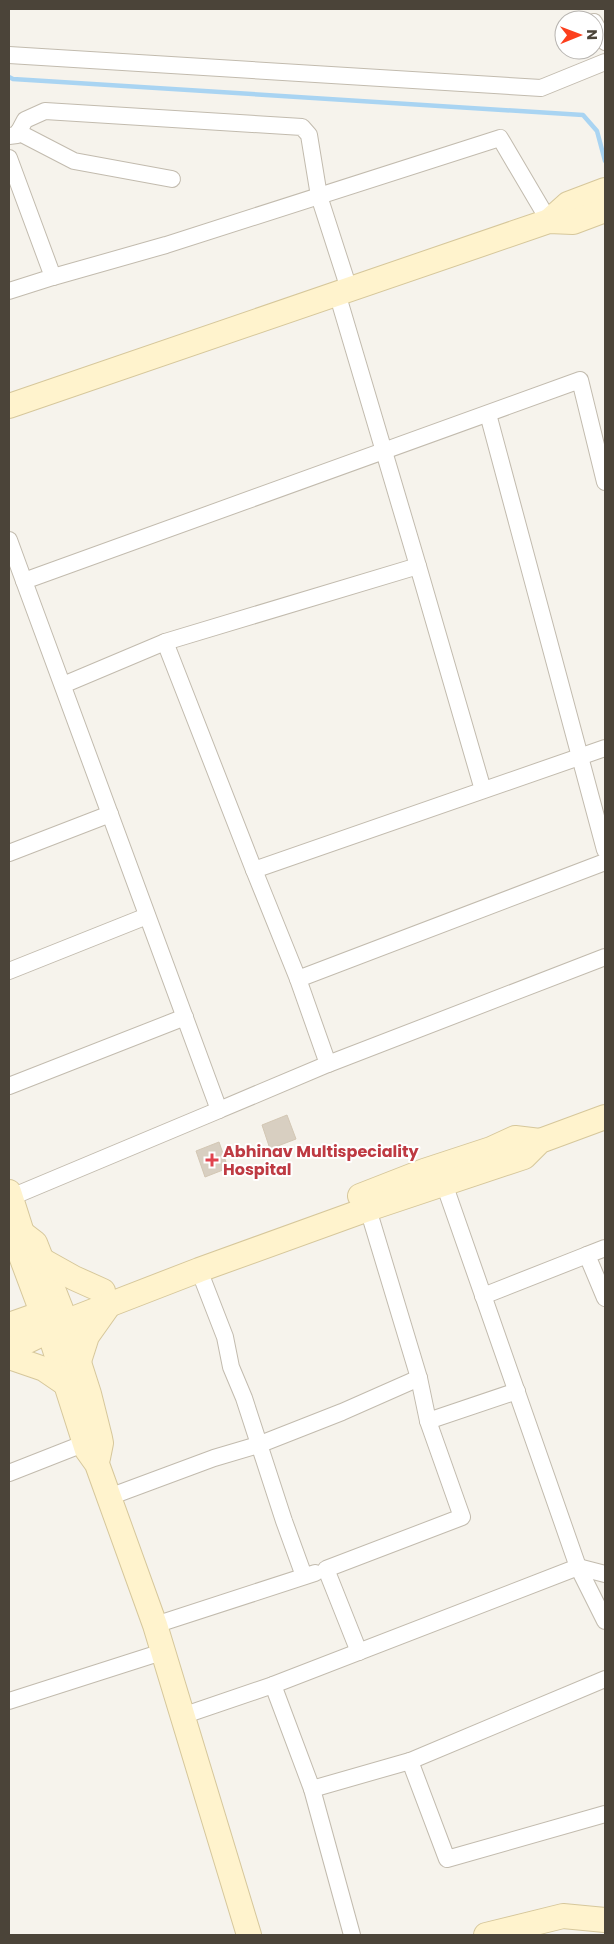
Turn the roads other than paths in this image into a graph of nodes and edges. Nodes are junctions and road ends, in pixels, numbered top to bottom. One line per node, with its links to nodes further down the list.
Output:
1 (9, 55): 2 (street)
2 (605, 62)
3 (14, 134): 5 (street); 7 (street)
4 (9, 158): 10 (street)
5 (172, 180)
6 (605, 190): 9 (street)
7 (319, 196): 9 (street); 10 (street); 12 (street)
8 (605, 210): 9 (street)
9 (549, 221): 12 (street)
10 (54, 277): 11 (street)
11 (9, 291)
12 (343, 291): 13 (street); 15 (street)
13 (9, 406)
14 (488, 414): 15 (street); 16 (street); 23 (street)
15 (384, 451): 18 (street); 19 (street)
16 (605, 482)
17 (9, 540): 19 (street)
18 (418, 566): 20 (street); 24 (street)
19 (24, 581): 21 (street)
20 (165, 642): 21 (street); 29 (street)
21 (63, 685): 25 (street)
22 (605, 748): 23 (street)
23 (580, 756): 24 (street); 27 (street)
24 (482, 790): 29 (street)
25 (110, 814): 26 (street); 30 (street)
26 (10, 847)
27 (605, 850)
28 (605, 862): 33 (street)
29 (254, 870): 33 (street)
30 (148, 916): 32 (street); 34 (street)
31 (605, 957): 35 (street)
32 (9, 971)
33 (298, 979): 35 (street)
34 (185, 1017): 36 (street); 37 (street)
35 (328, 1064): 37 (street)
36 (9, 1086)
37 (220, 1110): 40 (street)
38 (605, 1117): 39 (street)
39 (441, 1175): 41 (street); 47 (street); 48 (street)
40 (9, 1196): 42 (street)
41 (368, 1209): 46 (street); 55 (street)
42 (22, 1233): 45 (street); 50 (street)
43 (605, 1248): 44 (street)
44 (587, 1255): 47 (street); 49 (street)
45 (40, 1258): 48 (street); 50 (street)
46 (200, 1270): 48 (street); 60 (street)
47 (483, 1296): 57 (street)
48 (106, 1298): 50 (street); 54 (street)
49 (605, 1298)
50 (54, 1318): 51 (street); 52 (street); 54 (street); 56 (street)
51 (9, 1325)
52 (9, 1350)
53 (9, 1356): 56 (street)
54 (79, 1361): 59 (street)
55 (419, 1378): 58 (street); 60 (street)
56 (66, 1384): 59 (street)
57 (517, 1391): 58 (street); 63 (street)
58 (428, 1421): 64 (street)
59 (93, 1441): 61 (street); 62 (street)
60 (258, 1445): 62 (street); 66 (street)
61 (9, 1473)
62 (109, 1497): 68 (street)
63 (578, 1567): 65 (street); 67 (street); 70 (street)
64 (326, 1569): 66 (street); 70 (street)
65 (605, 1574)
66 (304, 1576): 68 (street)
67 (605, 1621)
68 (155, 1625): 69 (street)
69 (162, 1652): 73 (street); 74 (street)
70 (359, 1652): 72 (street)
71 (605, 1679): 75 (street)
72 (273, 1684): 74 (street); 76 (street)
73 (9, 1702)
74 (182, 1716): 79 (street)
75 (410, 1761): 76 (street); 77 (street)
76 (312, 1789): 80 (street)
77 (605, 1814)
78 (605, 1920): 81 (street)
79 (249, 1935)
80 (352, 1935)
81 (486, 1935)

